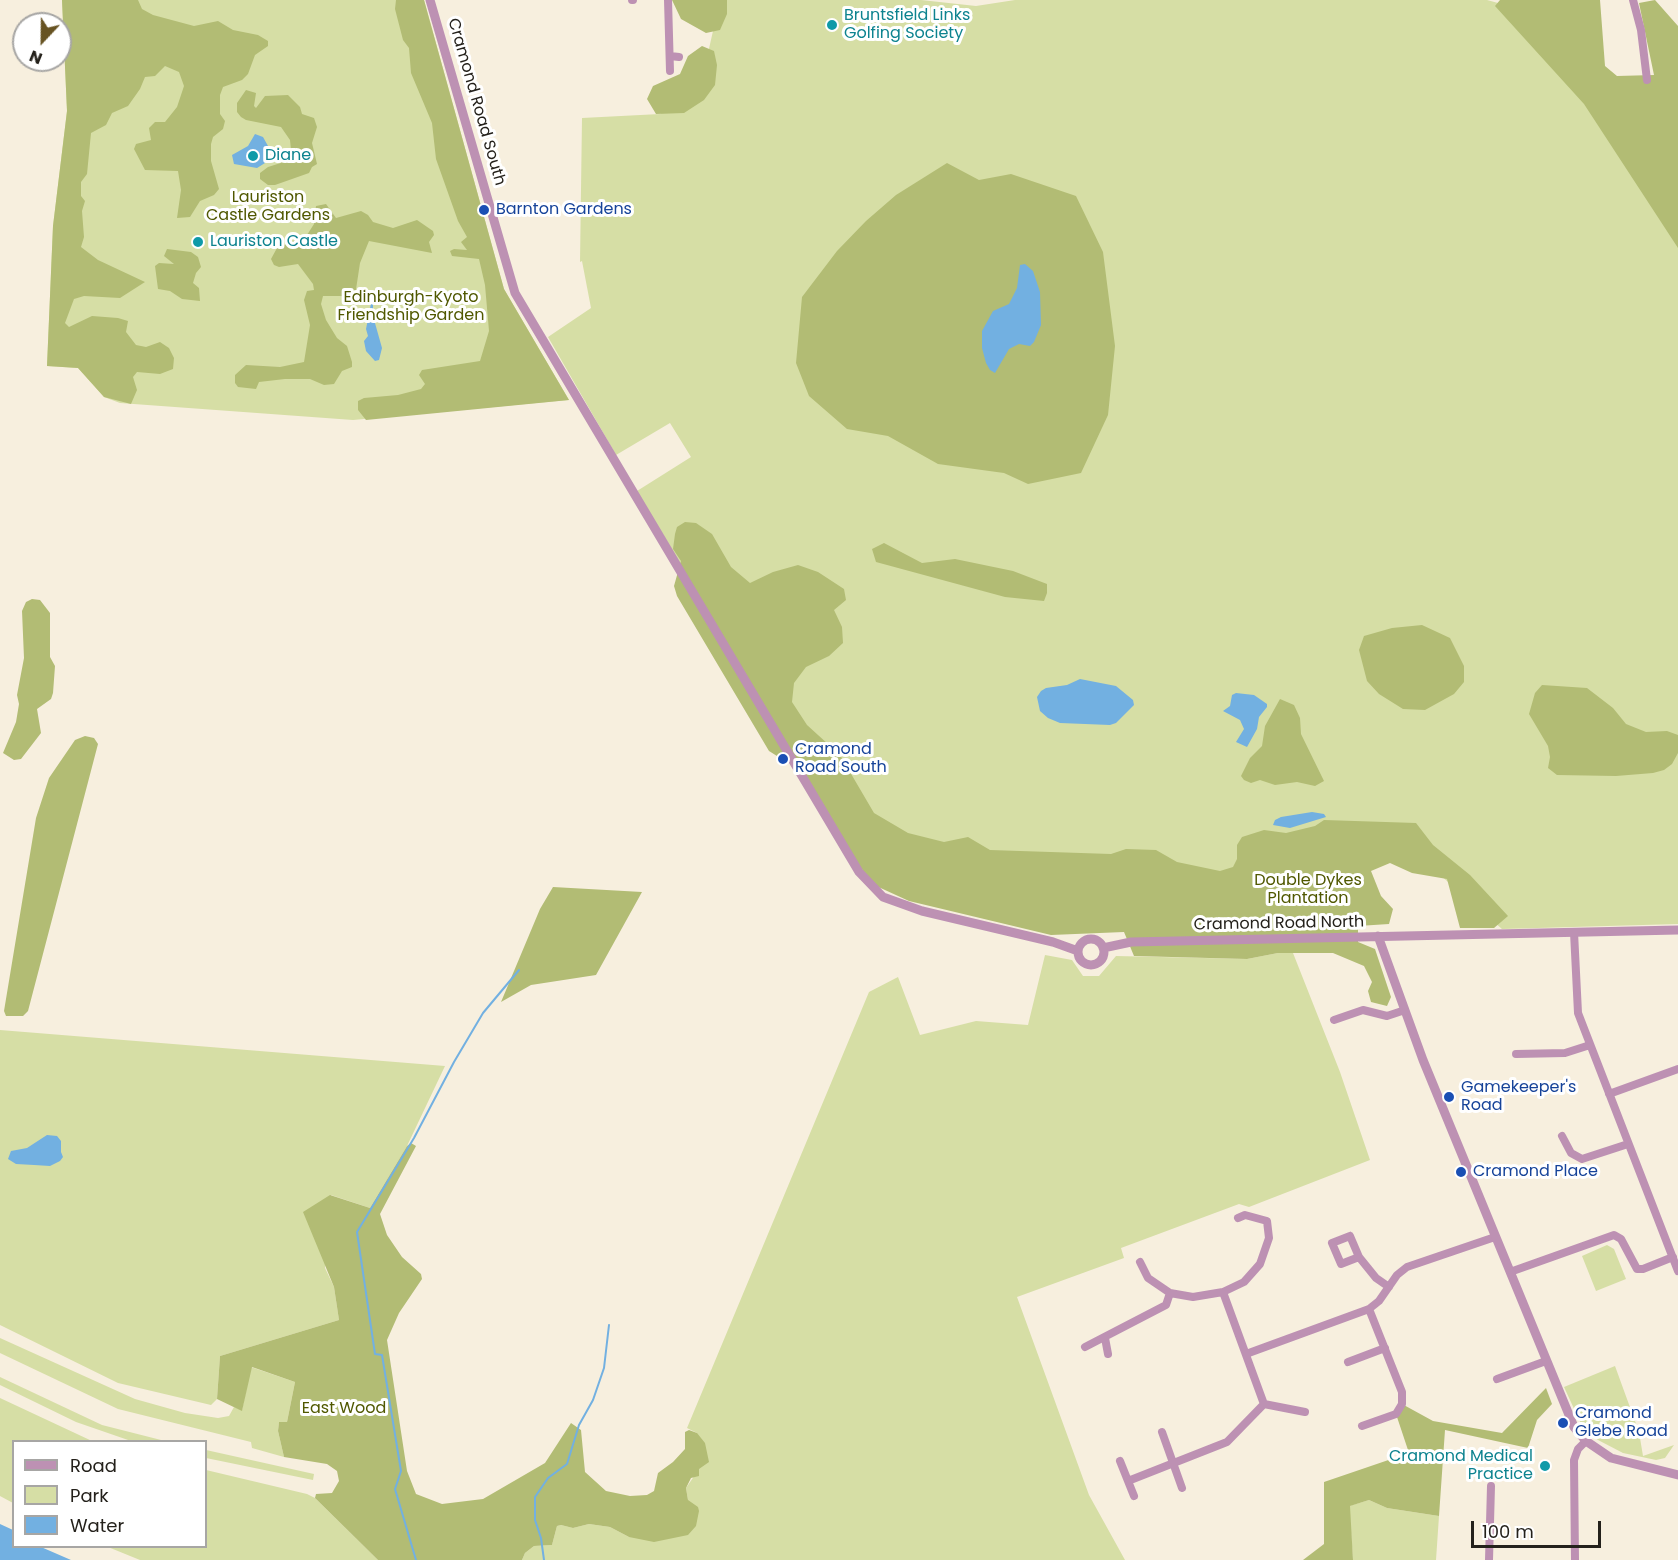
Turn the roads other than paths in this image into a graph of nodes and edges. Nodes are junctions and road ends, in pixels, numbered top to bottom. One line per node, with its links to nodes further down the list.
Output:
1 (430, 0): 12 (street, Cramond Road South)
2 (668, 0): 4 (street)
3 (1633, 0): 7 (street)
4 (670, 56): 5 (street); 6 (street)
5 (680, 57)
6 (670, 71)
7 (1647, 80)
8 (1678, 930): 9 (street)
9 (1574, 932): 10 (street); 15 (street)
10 (1378, 936): 11 (street, Cramond Road North); 13 (street, Cramond Road North)
11 (1103, 948): 12 (street); 12 (street)
12 (1078, 951)
13 (1405, 1010): 14 (street); 22 (street, Cramond Road North)
14 (1334, 1020)
15 (1590, 1045): 16 (street); 18 (street)
16 (1516, 1054)
17 (1678, 1069): 18 (street)
18 (1610, 1094): 20 (street)
19 (1562, 1136): 20 (street)
20 (1628, 1144): 24 (street)
21 (1238, 1218): 29 (street)
22 (1495, 1237): 27 (street, Cramond Road North); 28 (street)
23 (1359, 1257): 28 (street)
24 (1673, 1257): 26 (street); 27 (street)
25 (1140, 1263): 30 (street)
26 (1678, 1271)
27 (1510, 1272): 37 (street, Cramond Road North)
28 (1389, 1287): 31 (street)
29 (1223, 1292): 30 (street); 36 (street)
30 (1170, 1293): 32 (street)
31 (1369, 1309): 34 (street); 36 (street)
32 (1105, 1338): 33 (street); 35 (street)
33 (1085, 1347)
34 (1385, 1348): 38 (street); 42 (street)
35 (1108, 1354)
36 (1246, 1354): 40 (street)
37 (1546, 1361): 39 (street); 44 (street, Cramond Road North)
38 (1348, 1362)
39 (1497, 1379)
40 (1264, 1404): 41 (street); 46 (street)
41 (1305, 1412)
42 (1362, 1426)
43 (1162, 1432): 46 (street)
44 (1586, 1441): 47 (street); 53 (street)
45 (1120, 1461): 48 (street)
46 (1174, 1464): 48 (street); 50 (street)
47 (1678, 1475)
48 (1128, 1481): 51 (street)
49 (1491, 1486): 52 (street)
50 (1182, 1488)
51 (1134, 1496)
52 (1489, 1560)
53 (1575, 1560)

